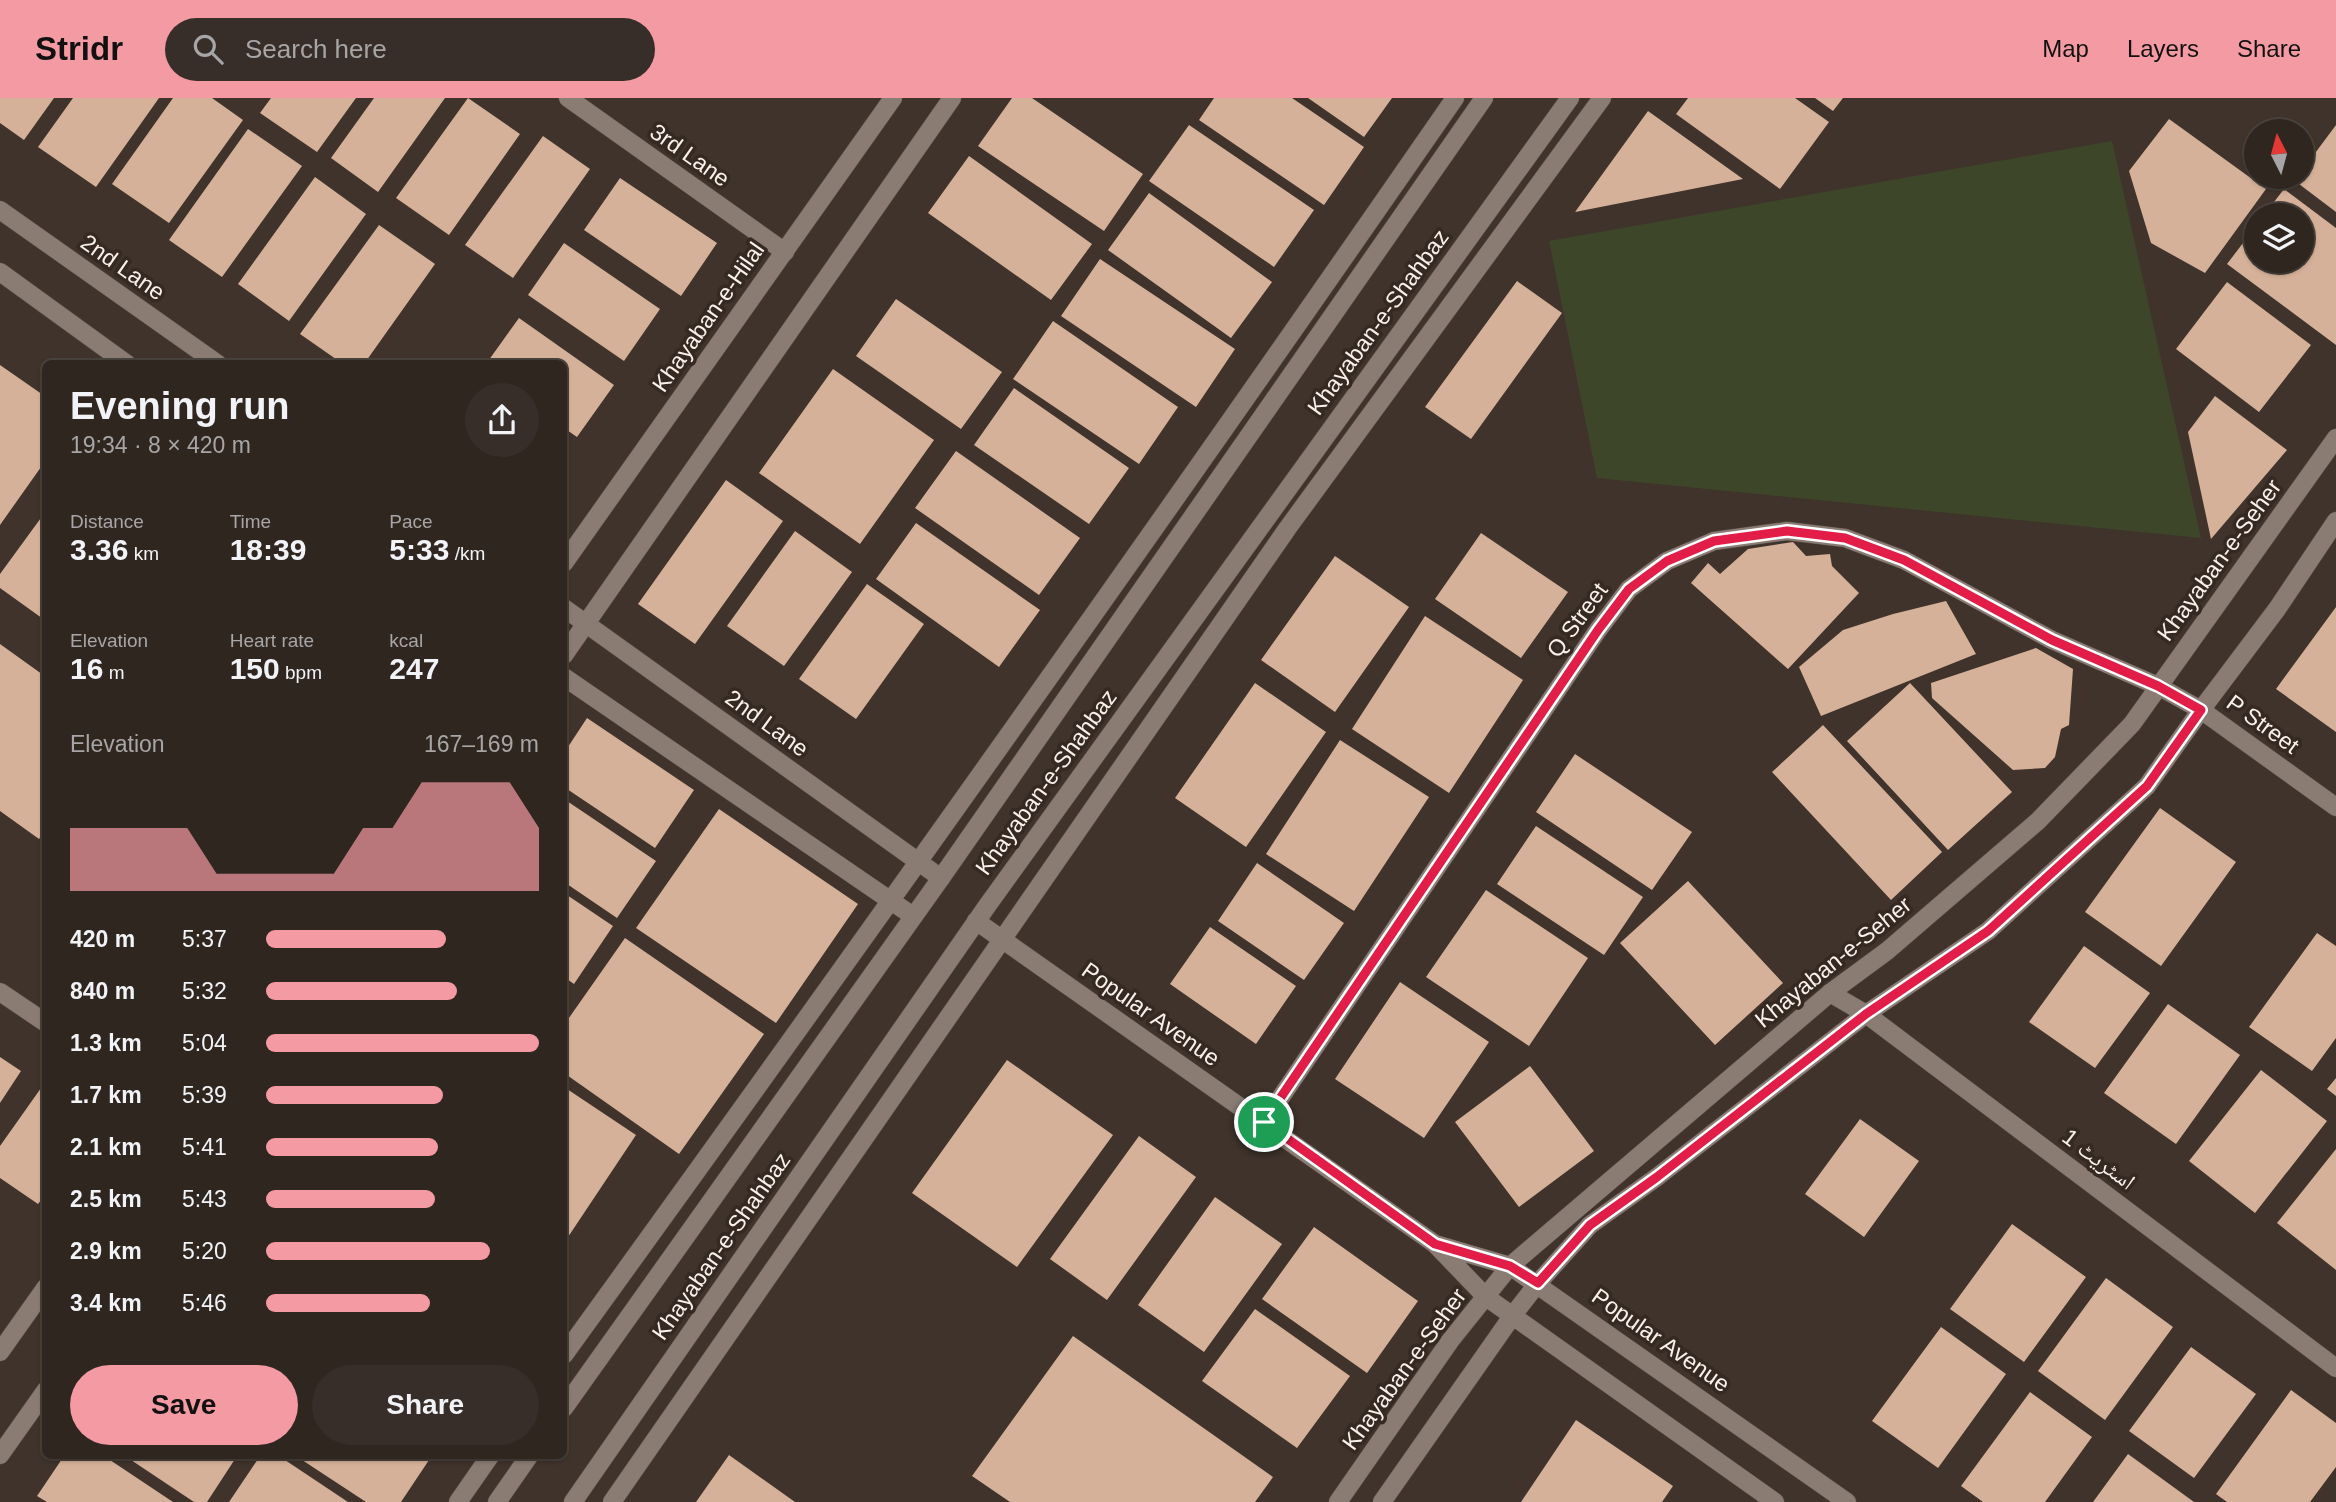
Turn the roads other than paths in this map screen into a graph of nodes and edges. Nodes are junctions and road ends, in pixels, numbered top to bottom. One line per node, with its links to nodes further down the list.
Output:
1 (568, 98): 9 (street, 3rd Lane)
2 (893, 98): 9 (street, Khayaban-e-Hilal)
3 (952, 98): 17 (street)
4 (1455, 98): 23 (street)
5 (1484, 98): 24 (street, Khayaban-e-Shahbaz)
6 (1570, 98): 27 (street, Khayaban-e-Shahbaz)
7 (1602, 98): 28 (street)
8 (0, 210): 12 (street, 2nd Lane)
9 (785, 251): 15 (street, Khayaban-e-Hilal)
10 (0, 272): 11 (street)
11 (121, 360)
12 (212, 360)
13 (2336, 438): 20 (street, Khayaban-e-Seher)
14 (2336, 522): 21 (street)
15 (567, 559)
16 (567, 610): 17 (street, 2nd Lane)
17 (584, 623): 18 (street); 23 (street, 2nd Lane)
18 (567, 650)
19 (567, 679): 25 (street)
20 (2158, 686): 21 (street, P Street); 30 (street, Khayaban-e-Seher); 33 (street, Q Street)
21 (2201, 710): 22 (street, P Street); 31 (street)
22 (2336, 807)
23 (918, 862): 24 (street, 2nd Lane); 25 (street)
24 (941, 878): 26 (street, Khayaban-e-Shahbaz)
25 (892, 901): 26 (street); 40 (street)
26 (913, 916): 44 (street, Khayaban-e-Shahbaz)
27 (976, 921): 28 (street, Popular Avenue); 50 (street, Khayaban-e-Shahbaz)
28 (1001, 939): 33 (street, Popular Avenue); 51 (street)
29 (0, 992): 32 (street)
30 (1830, 993): 31 (street, اسٹریٹ 1); 35 (street, Khayaban-e-Seher)
31 (1866, 1014): 36 (street); 42 (street, اسٹریٹ 1)
32 (42, 1020)
33 (1264, 1122): 34 (street, Popular Avenue)
34 (1435, 1244): 35 (street, Popular Avenue); 38 (street, Popular Avenue)
35 (1510, 1266): 36 (street, Popular Avenue); 38 (street, Khayaban-e-Seher)
36 (1538, 1283): 39 (street); 55 (street, Popular Avenue)
37 (42, 1293): 41 (street)
38 (1486, 1297): 39 (street, Popular Avenue); 52 (street, Khayaban-e-Seher)
39 (1513, 1315): 53 (street); 54 (street, Popular Avenue)
40 (567, 1351)
41 (0, 1352)
42 (2336, 1368)
43 (42, 1396): 45 (street)
44 (567, 1404)
45 (0, 1455)
46 (488, 1459): 48 (street)
47 (527, 1459): 49 (street)
48 (458, 1502)
49 (497, 1502)
50 (573, 1502)
51 (612, 1502)
52 (1338, 1502)
53 (1382, 1502)
54 (1775, 1502)
55 (1847, 1502)

